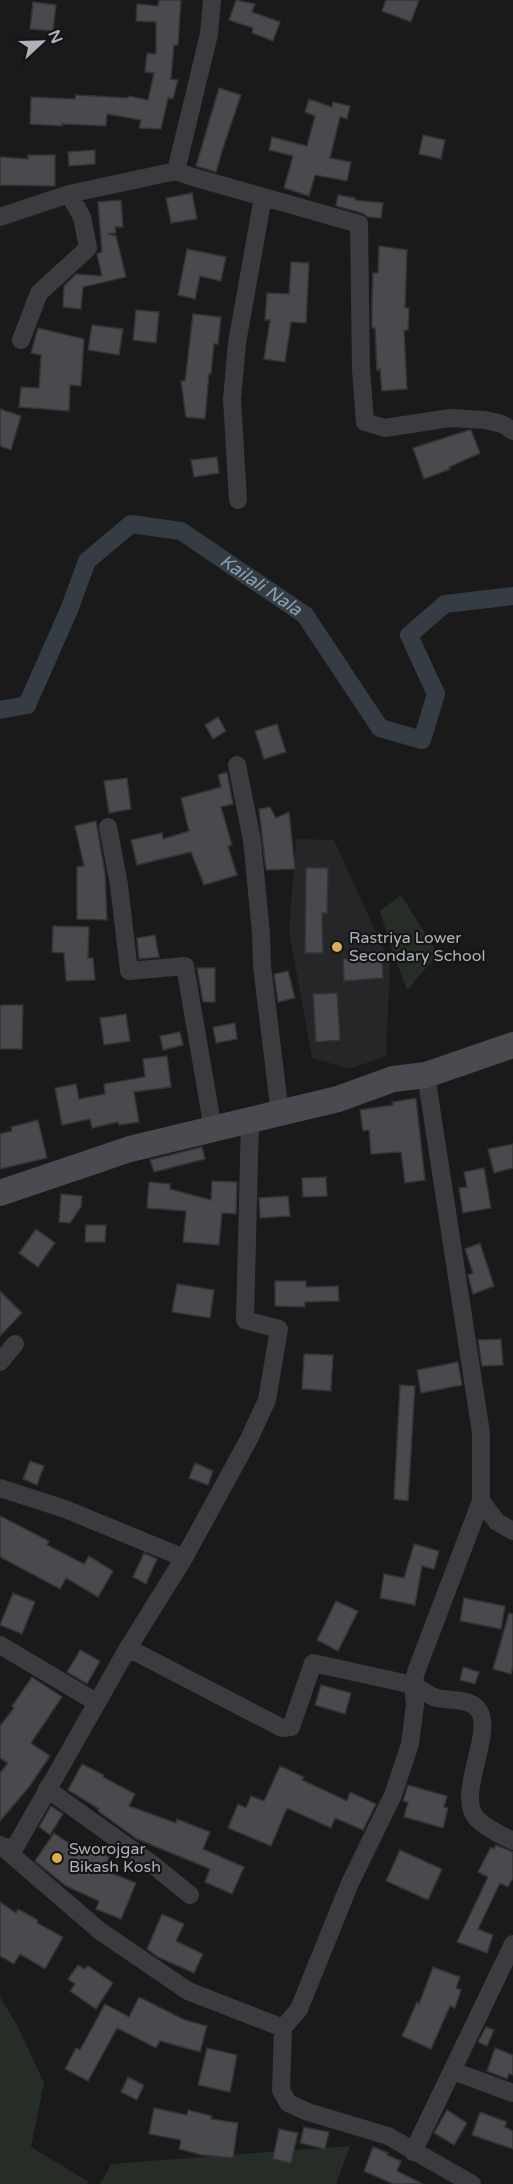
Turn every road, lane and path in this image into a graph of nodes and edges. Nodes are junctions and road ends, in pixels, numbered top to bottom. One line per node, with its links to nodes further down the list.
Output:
1 (212, 0): 2 (street)
2 (176, 171): 3 (street); 4 (street)
3 (69, 194): 5 (street); 6 (street)
4 (263, 196): 7 (street); 8 (street)
5 (0, 217)
6 (21, 340)
7 (513, 431)
8 (238, 500)
9 (237, 765): 13 (street)
10 (108, 827): 15 (street)
11 (513, 1045): 12 (street)
12 (426, 1075): 13 (street); 20 (street)
13 (280, 1114): 14 (street)
14 (250, 1120): 15 (street); 22 (street)
15 (213, 1129): 16 (street)
16 (0, 1193)
17 (15, 1344): 18 (street)
18 (0, 1362)
19 (0, 1488): 22 (street)
20 (481, 1501): 21 (street); 25 (street)
21 (513, 1531)
22 (184, 1558): 24 (street)
23 (0, 1645): 26 (street)
24 (128, 1648): 25 (street); 26 (street)
25 (413, 1685): 28 (street); 32 (street)
26 (96, 1702): 27 (street)
27 (47, 1789): 29 (street); 30 (street)
28 (513, 1840)
29 (1, 1846): 32 (street)
30 (190, 1895)
31 (513, 1944): 33 (street)
32 (283, 2028): 35 (street)
33 (453, 2071): 34 (street); 35 (street)
34 (513, 2093)
35 (413, 2152): 36 (street)
36 (472, 2184)

